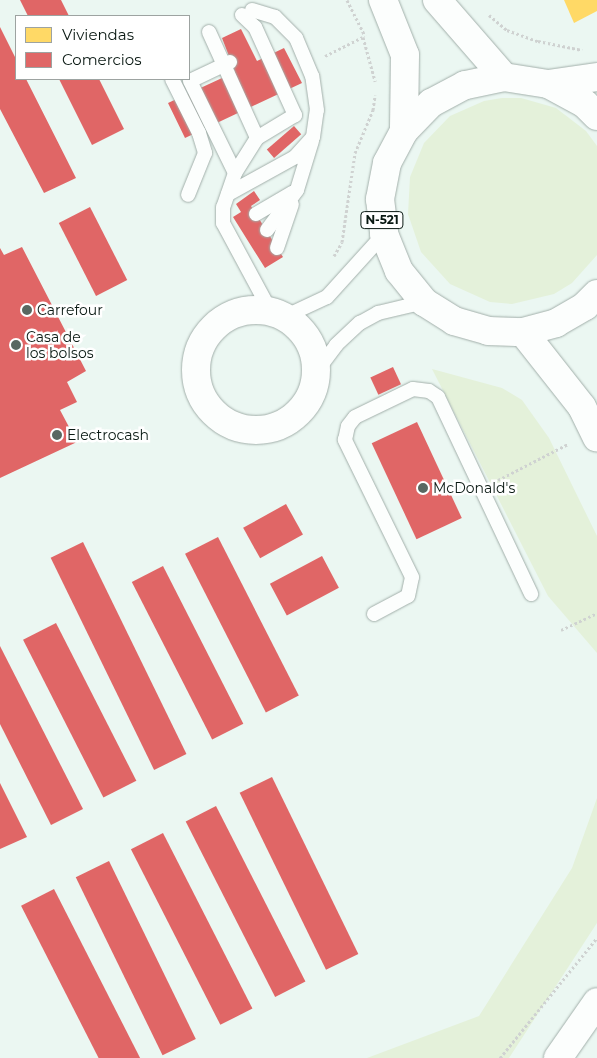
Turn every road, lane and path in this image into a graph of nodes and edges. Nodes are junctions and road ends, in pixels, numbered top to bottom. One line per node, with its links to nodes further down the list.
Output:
1 (383, 0): 13 (main road, N-521)
2 (437, 0): 8 (main road)
3 (485, 12): 5 (path)
4 (209, 32): 7 (lane)
5 (590, 50)
6 (335, 51): 24 (path)
7 (228, 67): 15 (lane); 16 (lane)
8 (504, 77): 11 (main road, N-521); 13 (main road, N-521)
9 (597, 77): 11 (main road)
10 (172, 80): 19 (lane)
11 (548, 84): 12 (main road)
12 (597, 116)
13 (404, 131): 22 (main road, N-521)
14 (313, 137): 15 (lane); 17 (lane); 18 (lane)
15 (257, 138): 16 (lane)
16 (235, 173): 18 (lane)
17 (297, 190): 20 (lane); 21 (lane); 23 (lane)
18 (228, 194): 27 (lane)
19 (188, 195)
20 (256, 214)
21 (267, 230)
22 (384, 234): 26 (main road, N-521); 27 (lane)
23 (277, 248)
24 (332, 259)
25 (597, 294): 28 (main road, N-521)
26 (424, 302): 28 (main road, N-521); 29 (lane)
27 (278, 315): 29 (main road); 29 (main road)
28 (523, 332): 30 (main road)
29 (316, 372)
30 (595, 435): 31 (path)
31 (482, 488): 32 (lane); 34 (lane)
32 (531, 594)
33 (597, 613): 35 (path)
34 (374, 614)
35 (561, 630)
36 (597, 938): 38 (path)
37 (597, 1002): 39 (main road)
38 (500, 1058)
39 (558, 1058)

